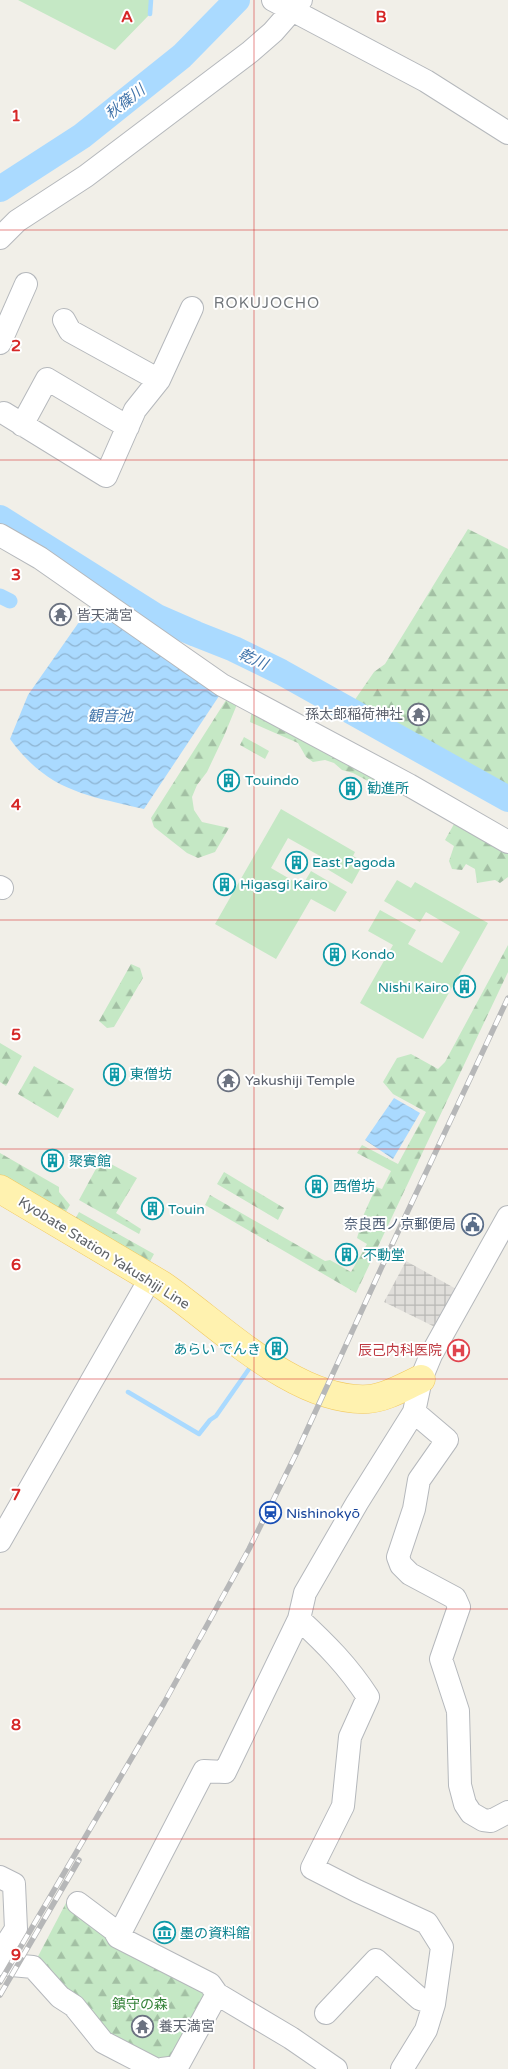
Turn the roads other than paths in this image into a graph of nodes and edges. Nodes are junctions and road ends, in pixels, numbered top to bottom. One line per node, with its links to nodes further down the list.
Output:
1 (289, 4): 2 (street); 3 (street)
2 (508, 133)
3 (0, 238)
4 (26, 284): 7 (street)
5 (192, 308): 8 (street)
6 (64, 320): 8 (street)
7 (0, 343)
8 (159, 380): 10 (street)
9 (7, 417): 10 (street); 10 (street)
10 (128, 427)
11 (0, 535): 12 (street)
12 (508, 842)
13 (0, 1189): 15 (main road, Kyobate Station Yakushiji Line)
14 (508, 1217): 16 (street)
15 (150, 1279): 16 (main road, Kyobate Station Yakushiji Line); 18 (street)
16 (421, 1379): 17 (street)
17 (414, 1412): 19 (street); 20 (street)
18 (0, 1541)
19 (299, 1619): 23 (street); 27 (street)
20 (508, 1812)
21 (0, 1877): 24 (street)
22 (78, 1904): 23 (street)
23 (118, 1938): 26 (street)
24 (0, 1954)
25 (0, 1964): 29 (street)
26 (216, 1994): 30 (street); 31 (street)
27 (434, 2004): 28 (street); 32 (street)
28 (326, 2014)
29 (155, 2069)
30 (162, 2069)
31 (336, 2069)
32 (402, 2069)

